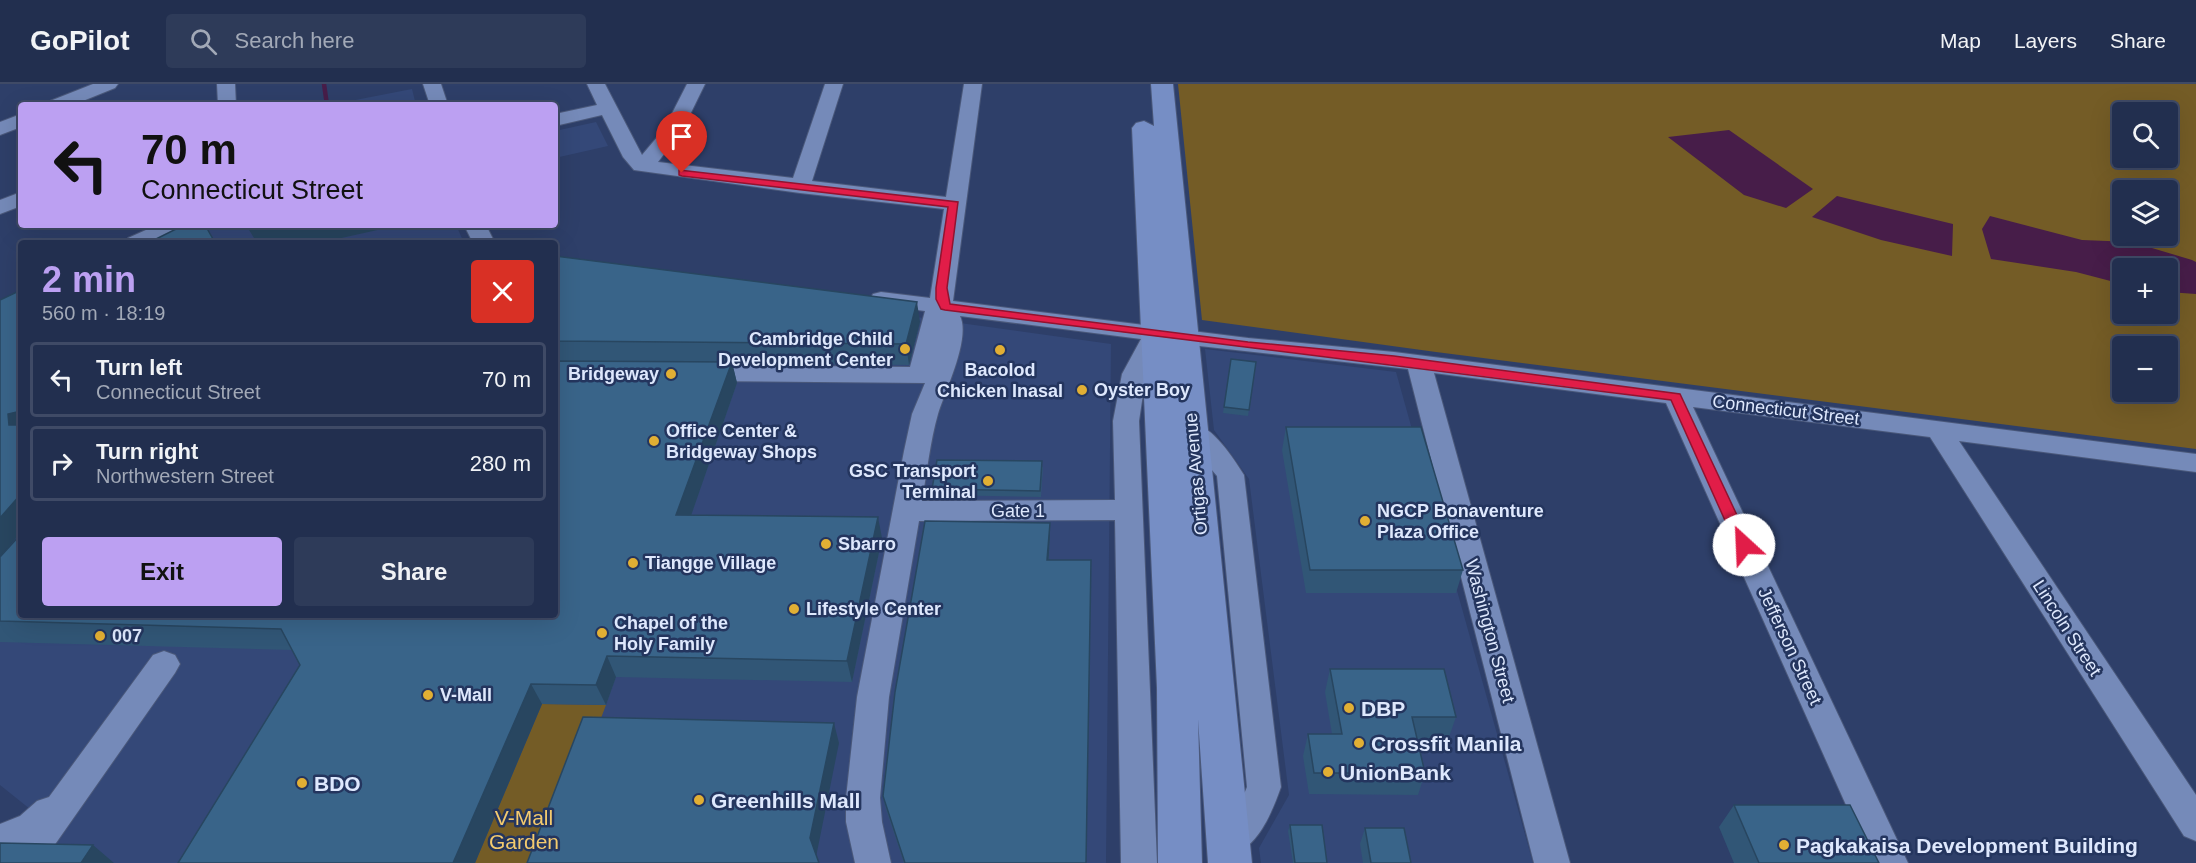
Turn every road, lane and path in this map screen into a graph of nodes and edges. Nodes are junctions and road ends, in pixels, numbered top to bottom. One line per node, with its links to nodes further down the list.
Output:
1 (109, 84): 10 (street)
2 (226, 84): 11 (street)
3 (432, 84): 12 (street)
4 (596, 84): 13 (street)
5 (696, 84): 17 (street)
6 (834, 84): 18 (street)
7 (973, 84): 20 (street)
8 (1141, 84): 26 (main road, Ortigas Avenue)
9 (1162, 84): 26 (main road, Ortigas Avenue)
10 (64, 102)
11 (226, 102)
12 (438, 102)
13 (608, 108): 14 (street); 17 (street)
14 (558, 119)
15 (18, 121): 16 (street)
16 (0, 129)
17 (641, 166): 18 (street)
18 (800, 187): 20 (street)
19 (18, 199): 21 (street)
20 (954, 204): 25 (street)
21 (0, 208)
22 (168, 228): 23 (street)
23 (142, 240)
24 (855, 295): 25 (street, Connecticut Street)
25 (942, 304): 26 (street, Connecticut Street); 29 (street)
26 (1170, 335): 27 (street, Connecticut Street); 33 (street); 38 (main road, Ortigas Avenue); 41 (main road, Ortigas Avenue)
27 (1419, 364): 30 (street, Connecticut Street); 42 (street, Washington Street)
28 (682, 373): 29 (street)
29 (930, 375): 34 (street)
30 (1675, 396): 31 (street, Connecticut Street); 43 (street, Jefferson Street)
31 (1938, 430): 32 (street, Connecticut Street); 36 (street, Lincoln Street)
32 (2196, 463)
33 (1130, 510): 34 (street, Gate 1); 40 (street)
34 (906, 511): 39 (street)
35 (164, 664): 37 (street)
36 (2196, 825)
37 (12, 850)
38 (1229, 853)
39 (873, 863)
40 (1139, 863)
41 (1179, 863)
42 (1552, 863)
43 (1890, 863)

